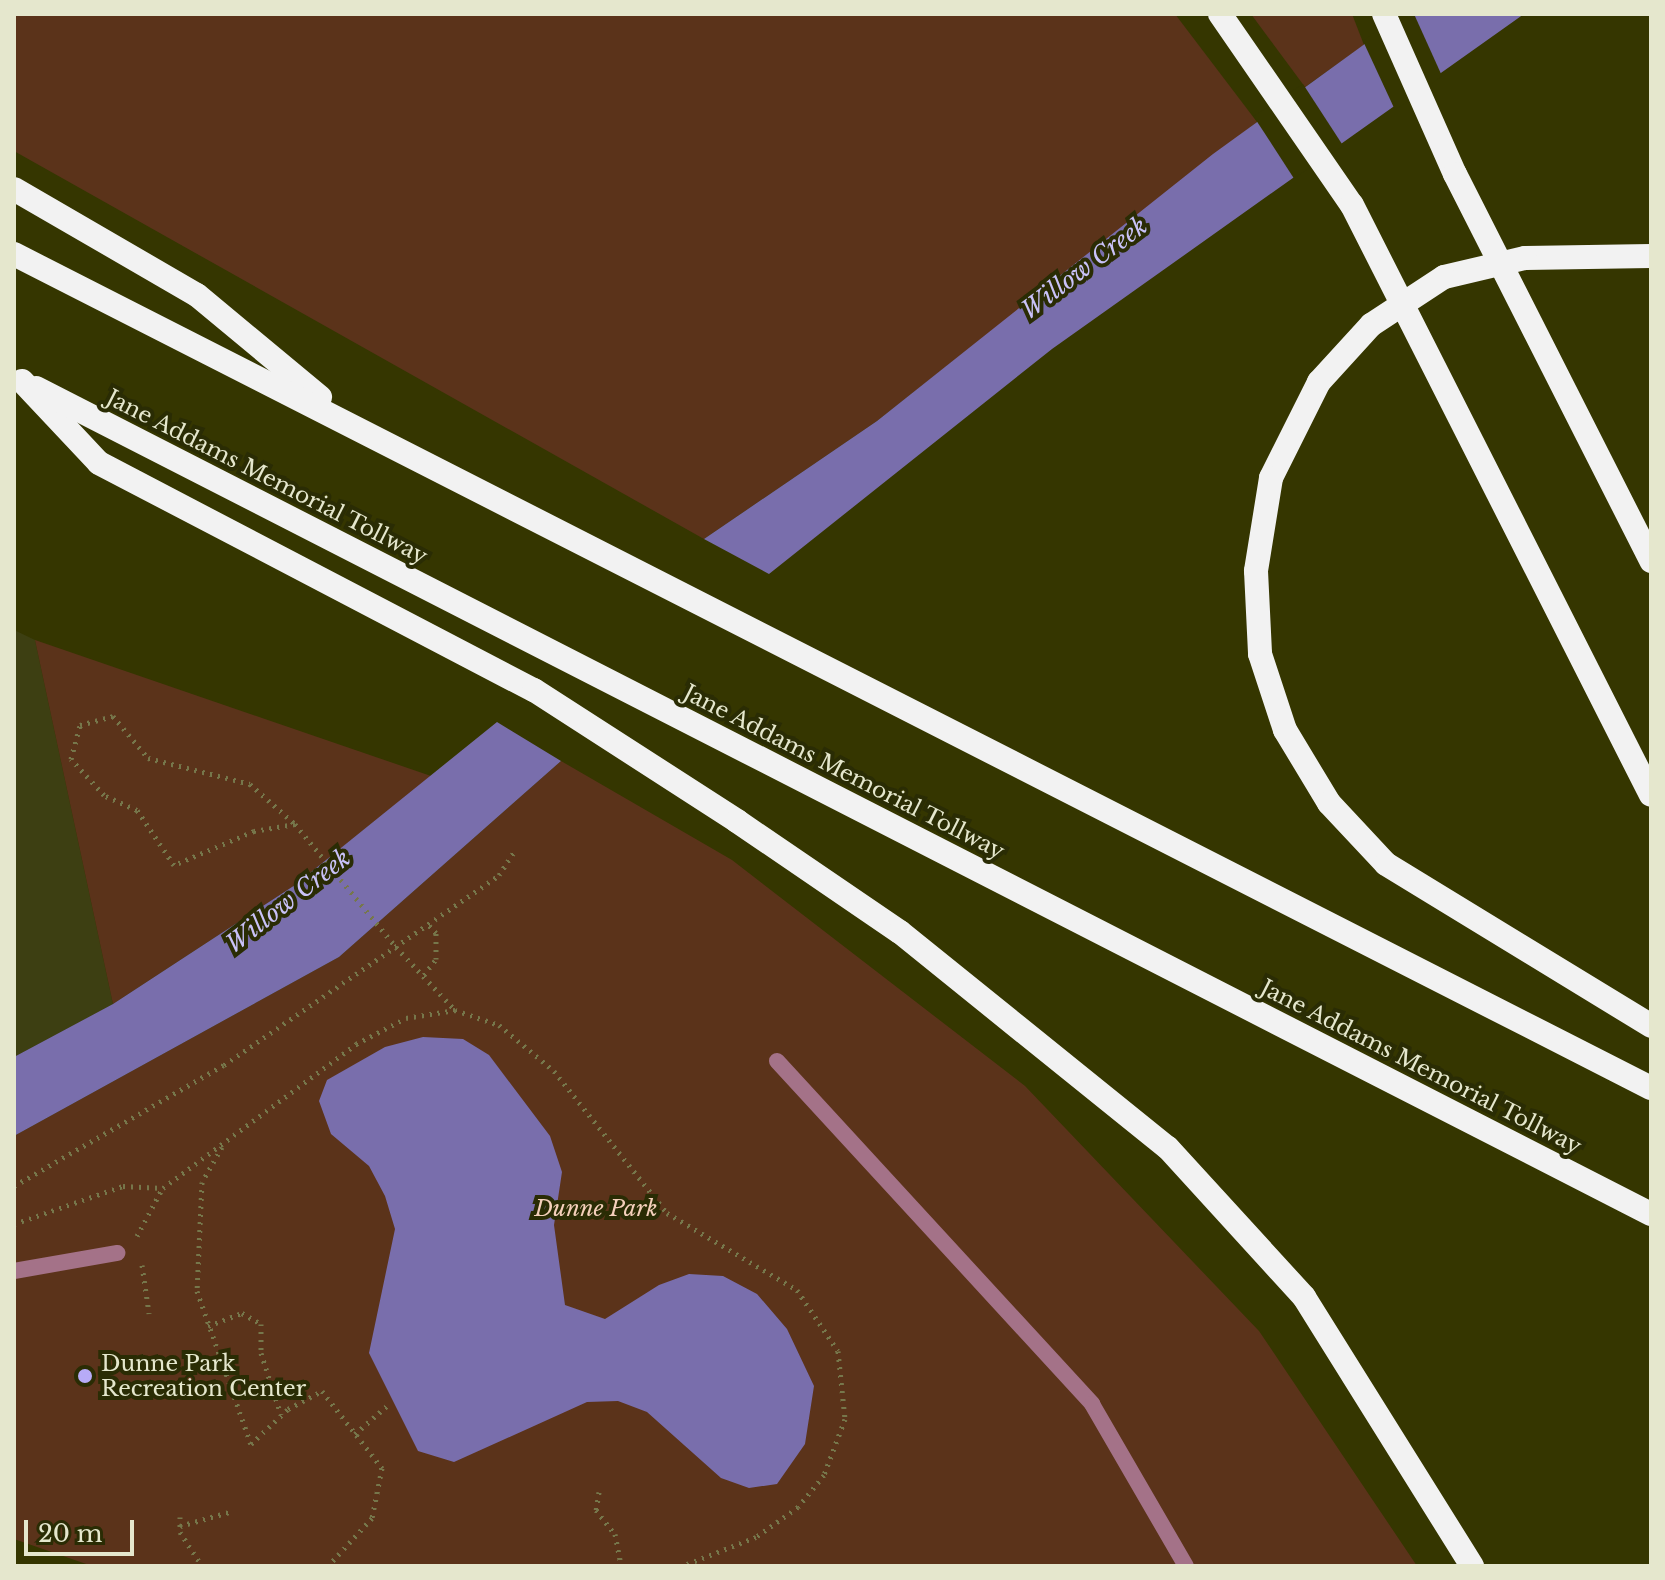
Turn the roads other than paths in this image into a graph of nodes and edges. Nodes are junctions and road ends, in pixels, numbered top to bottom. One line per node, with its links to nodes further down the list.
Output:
1 (1220, 14): 9 (highway, bridge)
2 (1384, 14): 8 (highway, bridge)
3 (14, 189): 7 (highway)
4 (14, 254): 7 (highway)
5 (1651, 256): 10 (highway)
6 (18, 378): 13 (highway, Jane Addams Memorial Tollway); 17 (highway)
7 (350, 421): 12 (highway)
8 (1651, 561)
9 (1651, 795)
10 (1651, 1026)
11 (777, 1061): 16 (lane)
12 (1651, 1088)
13 (1651, 1214)
14 (117, 1253): 15 (lane)
15 (14, 1271)
16 (1186, 1566)
17 (1472, 1566)

